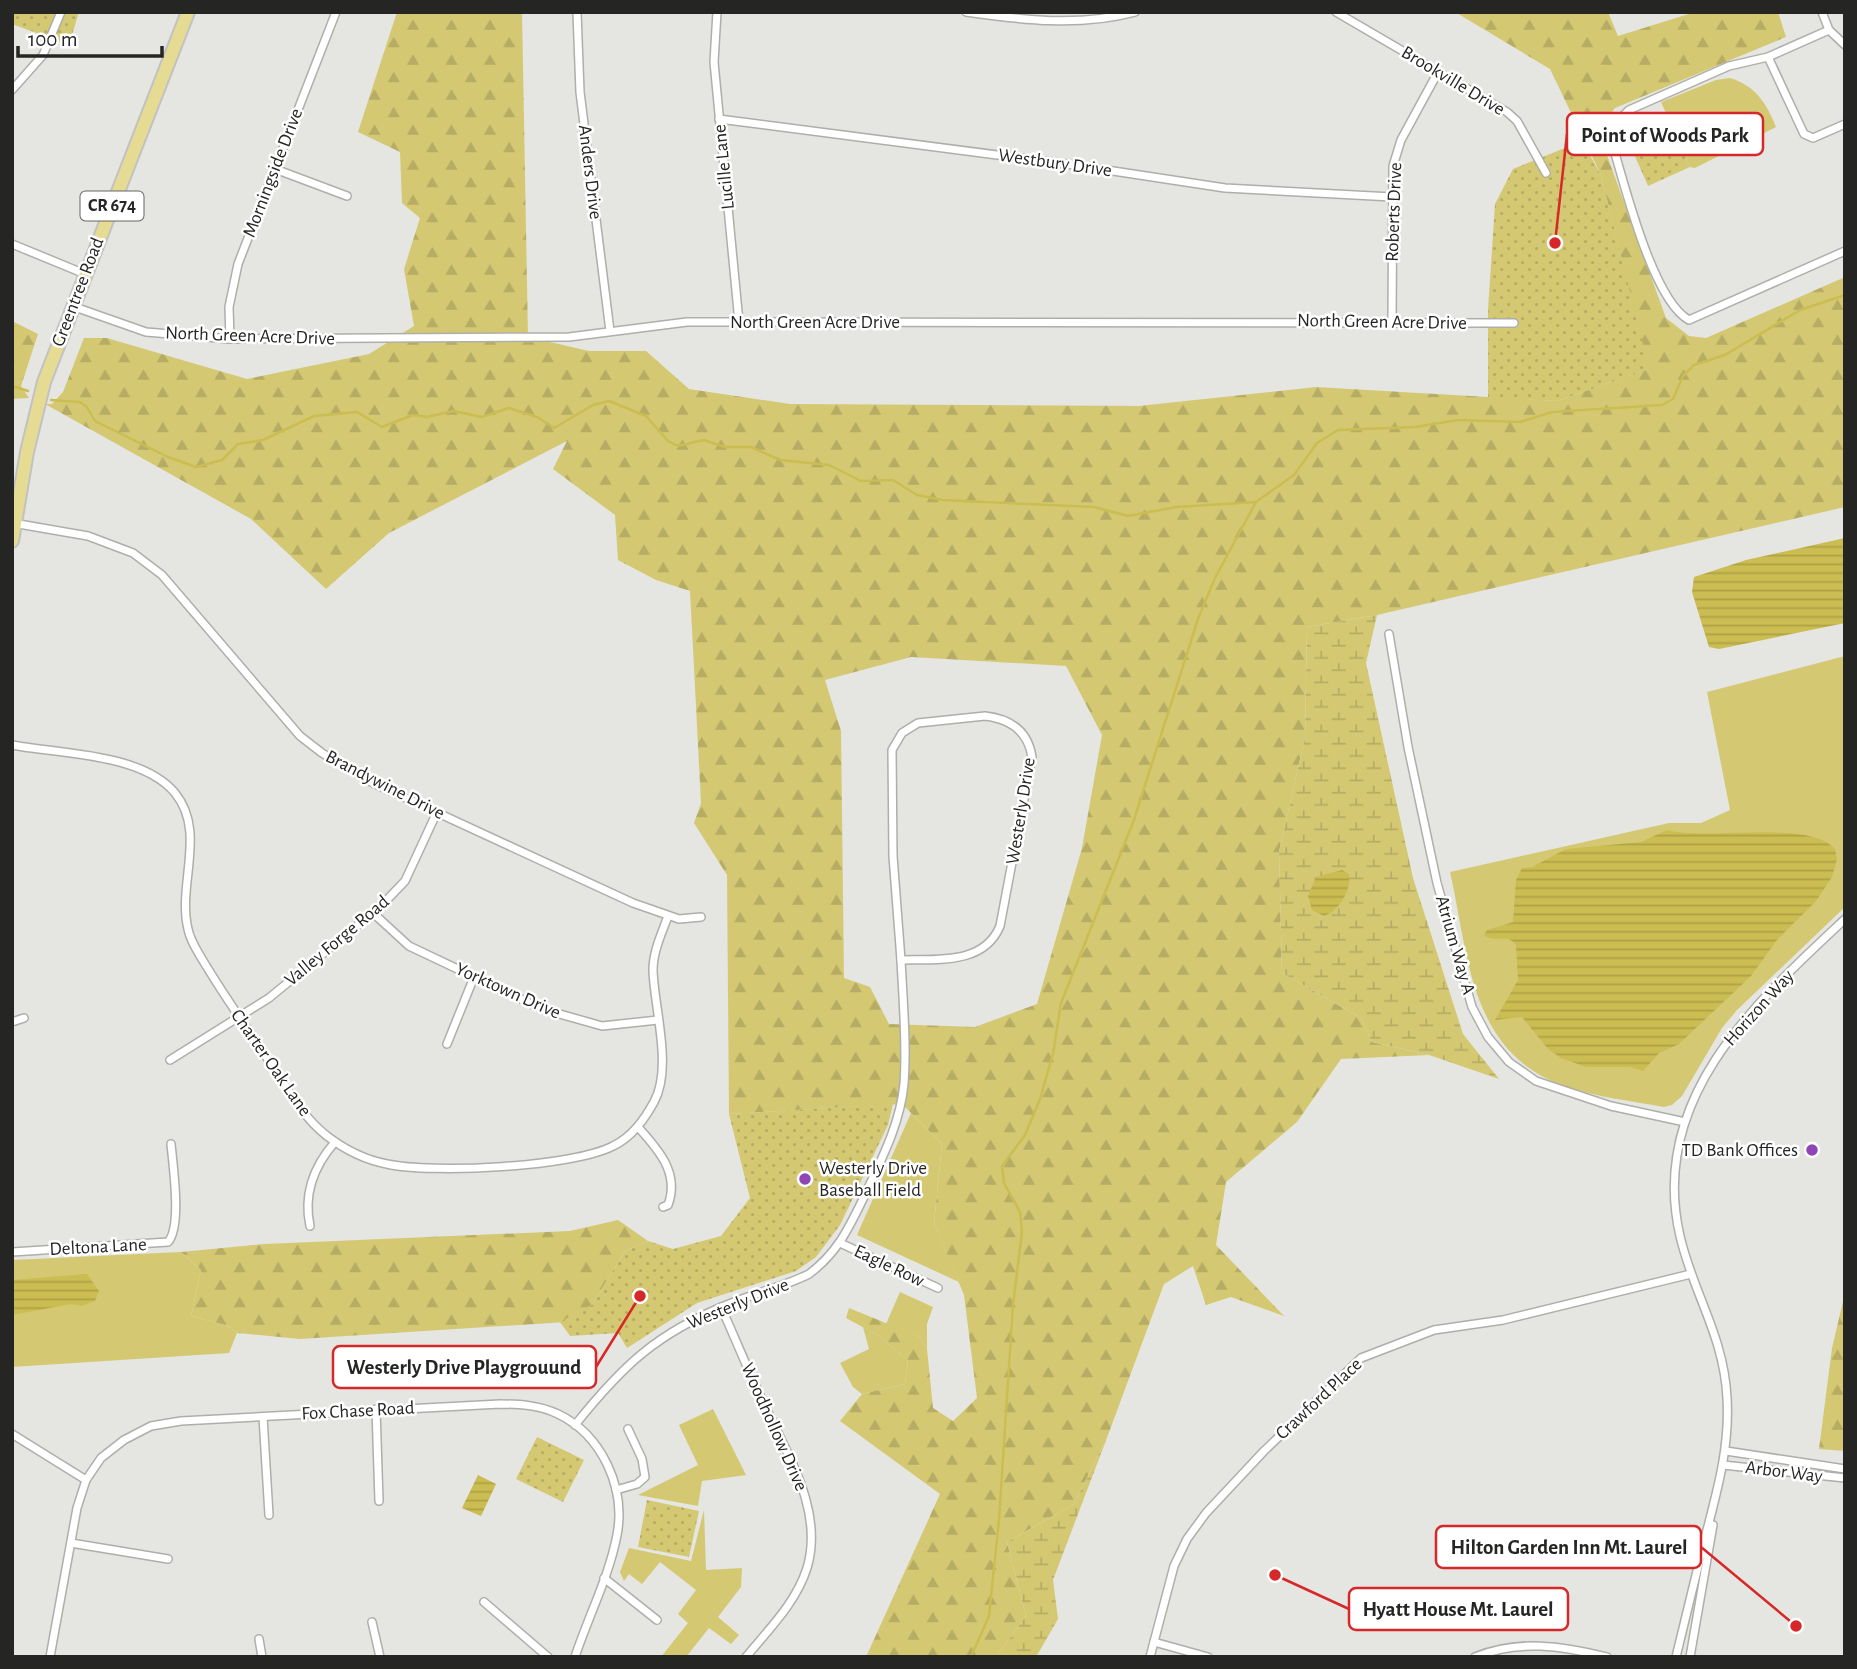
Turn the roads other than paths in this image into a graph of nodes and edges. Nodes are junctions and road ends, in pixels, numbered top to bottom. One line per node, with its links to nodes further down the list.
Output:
1 (61, 12): 14 (street)
2 (188, 12): 23 (main road, Greentree Road / CR 674)
3 (336, 12): 17 (street, Morningside Drive)
4 (577, 12): 28 (street, Anders Drive)
5 (717, 12): 15 (street, Lucille Lane)
6 (966, 12): 7 (street)
7 (1135, 12)
8 (1336, 12): 13 (street, Brookville Drive)
9 (1822, 12): 10 (street)
10 (1829, 30): 11 (street); 12 (street)
11 (1845, 45)
12 (1768, 57): 16 (street); 22 (street)
13 (1438, 72): 18 (street, Brookville Drive); 20 (street, Roberts Drive)
14 (12, 90)
15 (719, 119): 20 (street, Westbury Drive); 26 (street, Lucille Lane)
16 (1845, 124)
17 (275, 169): 19 (street); 29 (street, Morningside Drive)
18 (1546, 173)
19 (347, 196)
20 (1392, 197): 25 (street, Roberts Drive)
21 (12, 243): 23 (street)
22 (1845, 251)
23 (85, 274): 24 (main road, Greentree Road / CR 674)
24 (72, 306): 29 (street, North Green Acre Drive); 30 (main road, Greentree Road / CR 674)
25 (1392, 321): 26 (street, North Green Acre Drive); 27 (street, North Green Acre Drive)
26 (739, 322): 28 (street, North Green Acre Drive)
27 (1514, 323)
28 (610, 331): 29 (street, North Green Acre Drive)
29 (230, 339)
30 (14, 523): 31 (main road, Greentree Road); 34 (street, Brandywine Drive)
31 (12, 541)
32 (1389, 634): 47 (street, Atrium Way A)
33 (12, 745): 42 (street, Charter Oak Lane)
34 (437, 813): 35 (street, Valley Forge Road); 36 (street, Brandywine Drive)
35 (373, 913): 40 (street, Yorktown Drive); 42 (street, Valley Forge Road)
36 (668, 916): 37 (street, Brandywine Drive); 43 (street, Charter Oak Lane)
37 (701, 917)
38 (1845, 919): 47 (street, Horizon Way)
39 (901, 960): 39 (street, Westerly Drive); 53 (street, Westerly Drive)
40 (474, 977): 43 (street, Yorktown Drive); 45 (street)
41 (24, 1018): 44 (street)
42 (240, 1018): 46 (street, Valley Forge Road); 49 (street, Charter Oak Lane)
43 (659, 1020): 48 (street, Charter Oak Lane)
44 (12, 1022)
45 (447, 1044)
46 (170, 1060)
47 (1685, 1122): 55 (street, Horizon Way)
48 (638, 1127): 49 (street, Charter Oak Lane); 51 (street)
49 (335, 1142): 52 (street)
50 (172, 1144): 54 (street, Deltona Lane)
51 (663, 1208)
52 (310, 1226)
53 (840, 1243): 56 (street, Eagle Row); 57 (street, Westerly Drive)
54 (12, 1252)
55 (1691, 1274): 63 (street, Horizon Way); 79 (street, Crawford Place)
56 (937, 1288)
57 (720, 1307): 60 (street, Westerly Drive); 85 (street, Woodhollow Drive)
58 (376, 1409): 59 (street, Fox Chase Road); 60 (street, Fox Chase Road); 70 (street)
59 (263, 1417): 67 (street, Fox Chase Road); 71 (street)
60 (575, 1424): 69 (street, Fox Chase Road)
61 (628, 1429): 69 (street)
62 (12, 1434): 67 (street)
63 (1726, 1451): 64 (street, Horizon Way); 65 (street, Arbor Way)
64 (1723, 1465): 66 (street, Arbor Way); 68 (street, Horizon Way)
65 (1845, 1469)
66 (1845, 1478)
67 (86, 1480): 72 (street, Fox Chase Road)
68 (1718, 1486): 90 (street); 91 (street)
69 (616, 1490): 74 (street, Fox Chase Road)
70 (379, 1501)
71 (269, 1515)
72 (71, 1544): 73 (street); 80 (street, Fox Chase Road)
73 (168, 1559)
74 (604, 1578): 76 (street); 84 (street, Fox Chase Road)
75 (484, 1602): 83 (street)
76 (657, 1620)
77 (372, 1622): 82 (street)
78 (259, 1639): 81 (street)
79 (1154, 1642): 86 (street, Crawford Place); 87 (street)
80 (50, 1657)
81 (262, 1657)
82 (380, 1657)
83 (548, 1657)
84 (575, 1657)
85 (746, 1657)
86 (1150, 1657)
87 (1209, 1657)
88 (1475, 1657): 89 (street)
89 (1607, 1657)
90 (1676, 1657)
91 (1690, 1657)

